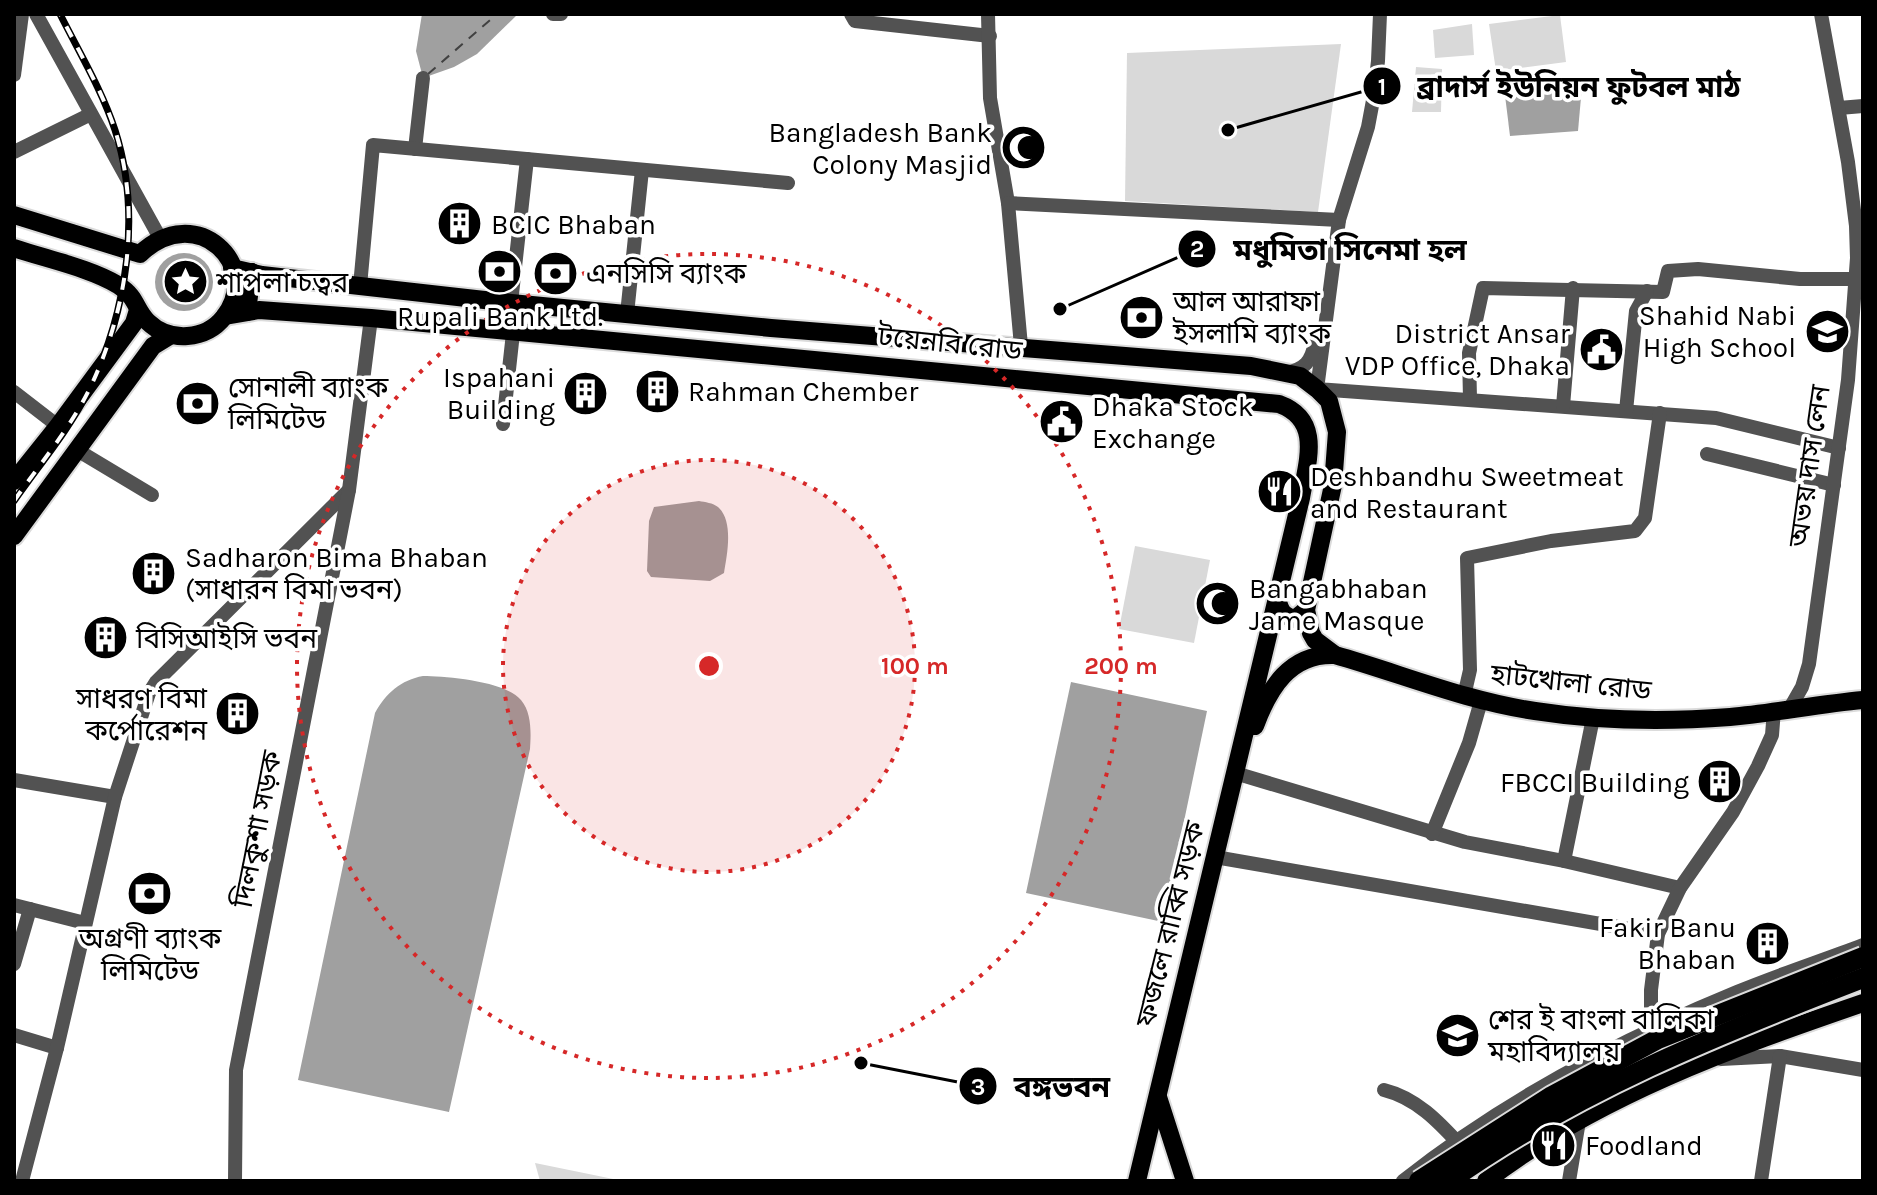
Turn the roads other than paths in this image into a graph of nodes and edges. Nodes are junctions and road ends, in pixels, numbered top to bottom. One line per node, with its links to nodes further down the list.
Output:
1 (22, 14): 10 (street)
2 (36, 14): 14 (street)
3 (553, 14): 4 (street)
4 (561, 14)
5 (851, 14): 9 (street)
6 (988, 14): 9 (street)
7 (1380, 14): 22 (street)
8 (1821, 14): 13 (street, অভয় দাস লেন)
9 (990, 36): 20 (street)
10 (14, 75)
11 (423, 78): 15 (street)
12 (1863, 106): 13 (street)
13 (1839, 108): 27 (street, অভয় দাস লেন)
14 (89, 115): 16 (street); 23 (street)
15 (415, 149): 17 (street); 28 (street)
16 (14, 152)
17 (527, 159): 18 (street); 33 (street)
18 (642, 170): 19 (street); 35 (street)
19 (788, 183)
20 (1008, 203): 22 (street); 40 (street)
21 (14, 215): 23 (main road)
22 (1339, 220): 31 (street)
23 (160, 238): 25 (main road)
24 (14, 248): 32 (main road)
25 (232, 268): 26 (main road, টয়েনবি রোড); 36 (main road)
26 (252, 272): 28 (main road, টয়েনবি রোড); 34 (main road)
27 (1855, 279): 30 (street); 50 (street, অভয় দাস লেন)
28 (360, 286): 33 (main road, টয়েনবি রোড)
29 (1573, 288): 30 (street); 44 (street); 45 (street)
30 (1647, 291): 46 (street)
31 (1329, 296): 41 (street); 42 (street)
32 (136, 303): 39 (main road); 49 (main road)
33 (511, 303): 35 (main road, টয়েনবি রোড)
34 (247, 312): 36 (main road, টয়েনবি রোড); 37 (main road, টয়েনবি রোড)
35 (627, 314): 40 (main road, টয়েনবি রোড)
36 (225, 316): 39 (main road)
37 (371, 318): 38 (main road, টয়েনবি রোড); 55 (street, দিলকুশা সড়ক)
38 (513, 333): 48 (street); 58 (main road, টয়েনবি রোড)
39 (171, 335): 51 (main road)
40 (1021, 346): 41 (main road, টয়েনবি রোড)
41 (1285, 373): 42 (main road, টয়েনবি রোড)
42 (1317, 389): 44 (street); 59 (main road)
43 (14, 392): 49 (street)
44 (1470, 399): 45 (street)
45 (1563, 406): 46 (street)
46 (1626, 411): 47 (street)
47 (1660, 413): 50 (street); 61 (street)
48 (503, 424)
49 (58, 426): 53 (main road)
50 (1839, 448): 54 (street, অভয় দাস লেন)
51 (77, 450): 56 (street); 57 (main road)
52 (1707, 454): 54 (street)
53 (14, 481)
54 (1834, 485): 63 (street, অভয় দাস লেন)
55 (349, 490): 67 (street); 94 (street, দিলকুশা সড়ক)
56 (152, 495)
57 (14, 536)
58 (1277, 598): 59 (main road); 65 (main road, টয়েনবি রোড)
59 (1306, 610): 60 (main road)
60 (1335, 655): 61 (main road, হাটখোলা রোড); 65 (main road)
61 (1472, 699): 64 (main road, হাটখোলা রোড); 68 (street)
62 (1863, 700): 63 (main road, হাটখোলা রোড)
63 (1782, 709): 64 (main road, হাটখোলা রোড); 71 (street, অভয় দাস লেন)
64 (1593, 718): 70 (street)
65 (1235, 773): 68 (street); 69 (main road, ফজলে রাব্বি সড়ক)
66 (14, 780): 67 (street)
67 (115, 797): 74 (street)
68 (1432, 834): 70 (street)
69 (1215, 857): 75 (street); 89 (main road, ফজলে রাব্বি সড়ক)
70 (1564, 861): 71 (street)
71 (1680, 888): 75 (street, অভয় দাস লেন)
72 (14, 905): 73 (street)
73 (30, 909): 74 (street); 78 (street)
74 (85, 923): 83 (street)
75 (1658, 934): 81 (street, অভয় দাস লেন)
76 (1863, 945): 81 (street)
77 (1863, 957): 98 (highway, bridge)
78 (14, 964)
79 (1863, 978): 99 (highway, bridge)
80 (1863, 1003): 85 (main road)
81 (1651, 1031): 87 (street, অভয় দাস লেন); 91 (street)
82 (14, 1035): 83 (street)
83 (57, 1048): 93 (street)
84 (1780, 1056): 85 (street); 86 (street); 101 (street)
85 (1712, 1059): 87 (main road)
86 (1863, 1070)
87 (1659, 1079): 90 (main road)
88 (1384, 1090): 91 (street)
89 (1157, 1095): 95 (main road, ফজলে রাব্বি সড়ক); 96 (main road)
90 (1579, 1121): 92 (main road); 100 (street)
91 (1456, 1140): 92 (street); 97 (street)
92 (1488, 1179)
93 (18, 1181)
94 (235, 1181)
95 (1137, 1181)
96 (1185, 1181)
97 (1403, 1181)
98 (1419, 1181)
99 (1449, 1181)
100 (1569, 1181)
101 (1761, 1181)

